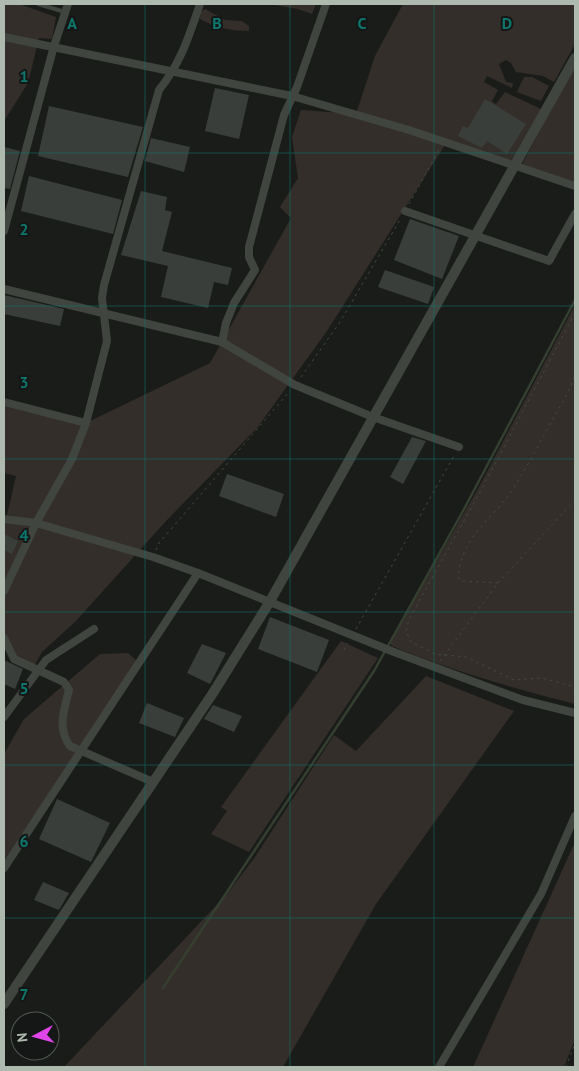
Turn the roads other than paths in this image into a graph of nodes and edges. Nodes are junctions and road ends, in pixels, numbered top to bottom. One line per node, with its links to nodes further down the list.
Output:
1 (38, 4): 4 (lane)
2 (200, 4): 8 (street)
3 (326, 4): 9 (street)
4 (67, 8): 6 (street)
5 (4, 37): 6 (street)
6 (54, 46): 8 (street); 14 (street)
7 (575, 58): 10 (street)
8 (174, 71): 9 (street); 17 (street)
9 (292, 96): 10 (street); 18 (street)
10 (515, 165): 11 (street); 15 (street)
11 (575, 186)
12 (405, 211): 15 (street)
13 (575, 214): 15 (street)
14 (4, 231)
15 (475, 235): 20 (street)
16 (4, 288): 17 (street)
17 (104, 314): 18 (street); 21 (street)
18 (222, 342): 20 (street)
19 (4, 402): 21 (street)
20 (373, 417): 22 (street); 27 (street)
21 (86, 424): 24 (street)
22 (459, 447)
23 (4, 519): 24 (street)
24 (36, 523): 25 (street); 26 (street)
25 (198, 573): 27 (street); 33 (street)
26 (4, 591)
27 (269, 603): 31 (street); 34 (street)
28 (94, 629): 30 (street)
29 (4, 638): 30 (street)
30 (38, 670): 32 (street); 33 (street)
31 (575, 713)
32 (4, 717)
33 (81, 751): 34 (street); 36 (street)
34 (154, 782): 37 (street)
35 (575, 816): 39 (street)
36 (4, 868)
37 (8, 992): 38 (street)
38 (4, 1004)
39 (439, 1067)

